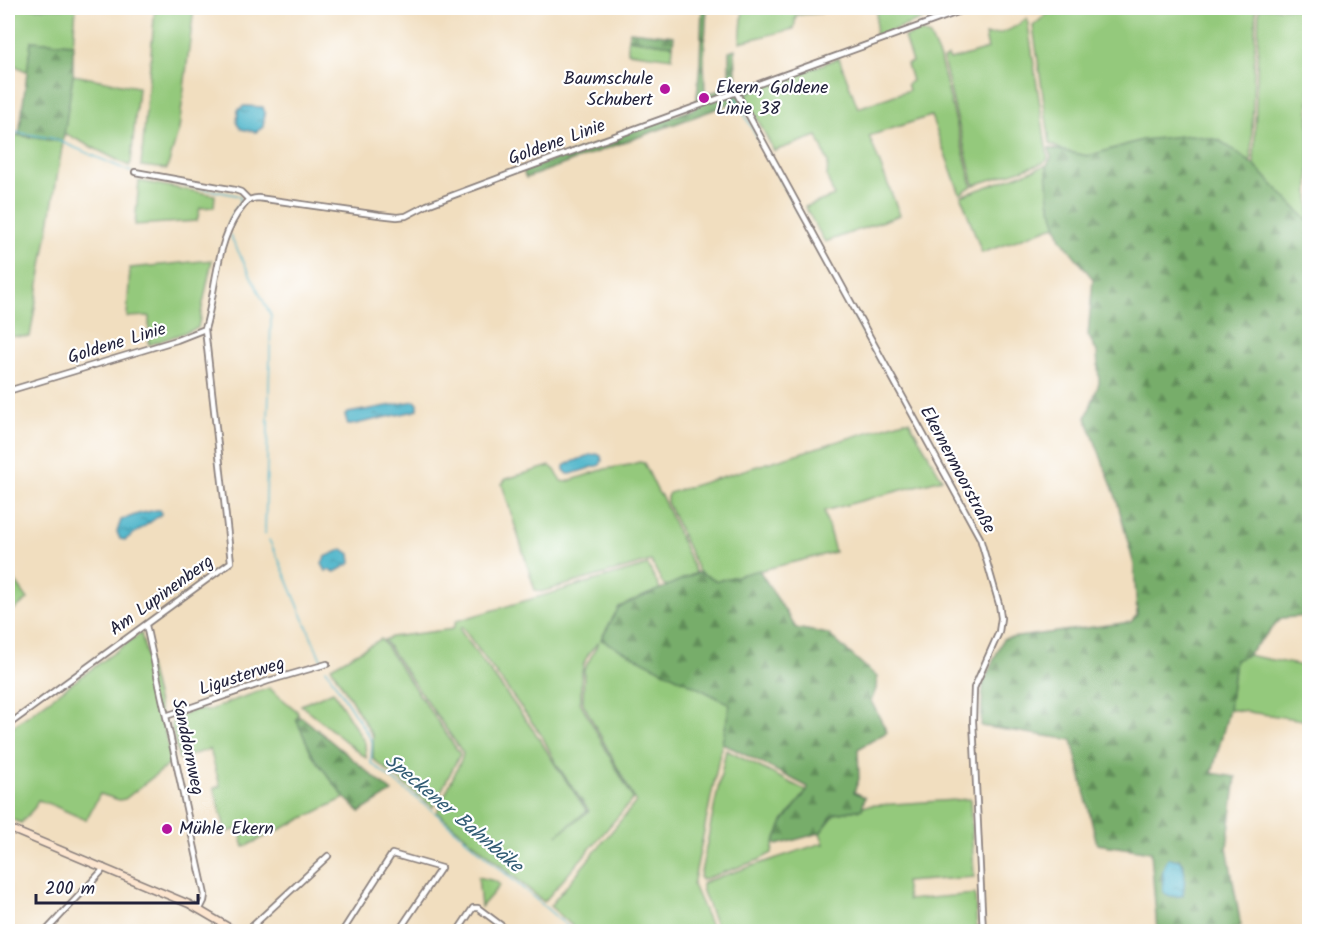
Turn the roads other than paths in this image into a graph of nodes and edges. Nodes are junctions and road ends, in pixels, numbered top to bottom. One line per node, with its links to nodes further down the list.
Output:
1 (969, 8): 2 (street, Goldene Linie)
2 (736, 92): 4 (street, Goldene Linie); 22 (street, Ekernermoorstraße)
3 (135, 172): 4 (street, Goldene Linie)
4 (249, 200): 5 (street)
5 (205, 329): 6 (street, Goldene Linie); 7 (street, Am Lupinenberg)
6 (8, 392)
7 (146, 624): 9 (street, Sanddornweg); 10 (street, Am Lupinenberg)
8 (327, 664): 9 (street, Ligusterweg)
9 (166, 716): 14 (street, Sanddornweg)
10 (8, 725)
11 (8, 828): 13 (main road)
12 (328, 856): 17 (street)
13 (103, 867): 14 (main road); 15 (street)
14 (200, 909): 16 (main road)
15 (45, 932)
16 (237, 932)
17 (246, 932)
18 (342, 932): 19 (street)
19 (398, 932)
20 (457, 932): 21 (street)
21 (510, 932)
22 (983, 932)

